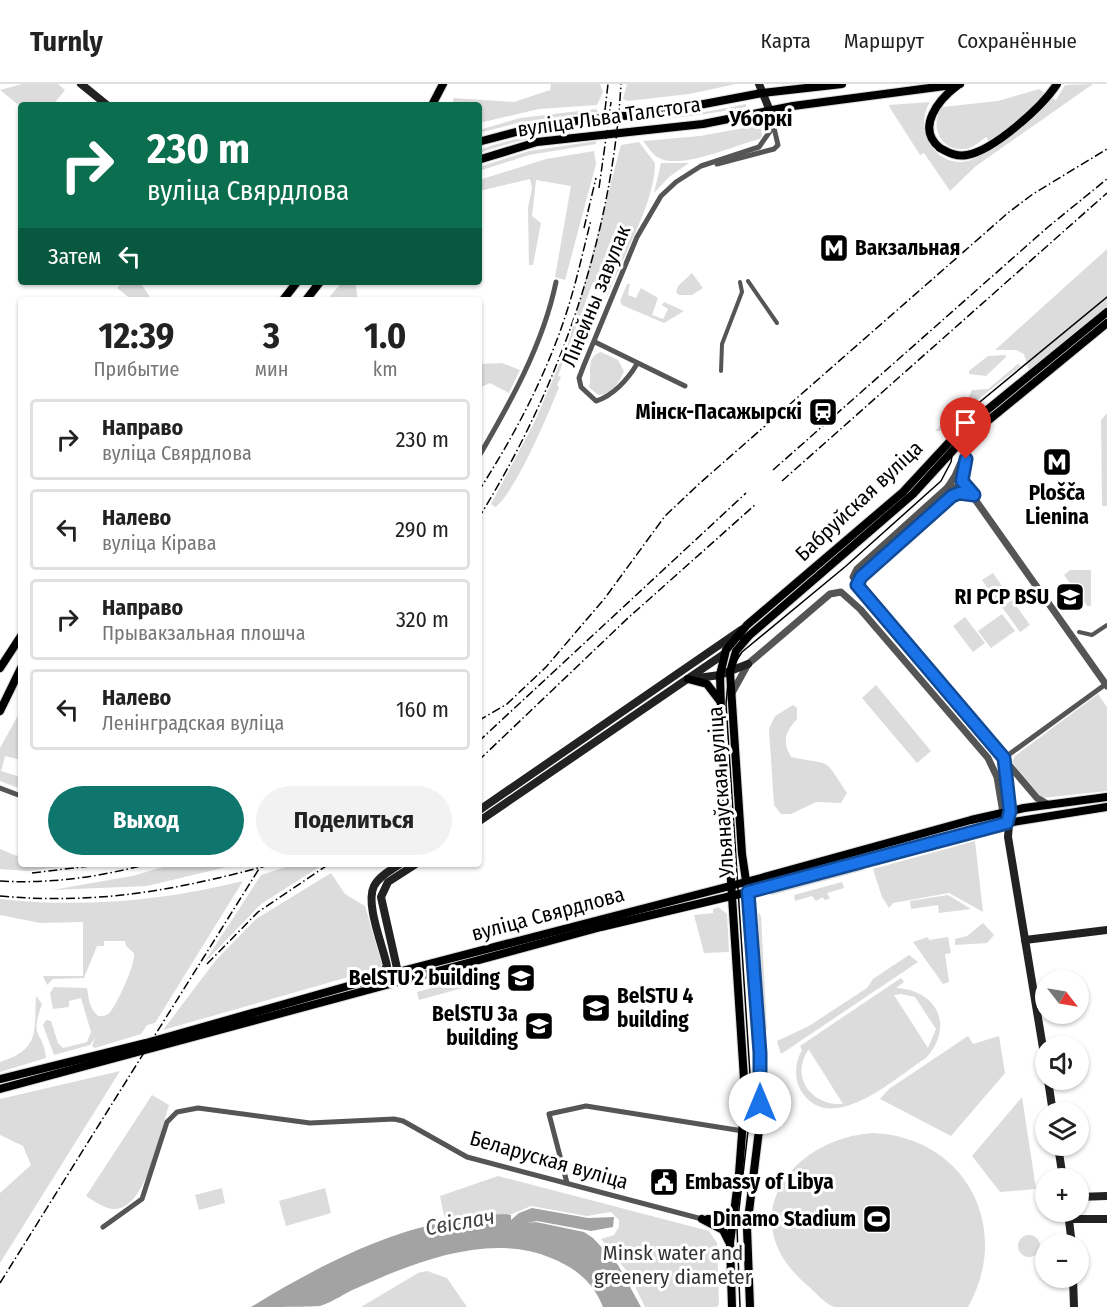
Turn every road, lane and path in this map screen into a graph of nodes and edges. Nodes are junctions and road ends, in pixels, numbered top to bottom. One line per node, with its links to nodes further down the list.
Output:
1 (81, 84): 7 (main road)
2 (443, 84): 8 (main road)
3 (842, 84): 6 (main road, вуліца Льва Талстога)
4 (960, 84): 5 (main road, bridge); 9 (main road, вуліца Льва Талстога)
5 (1057, 84)
6 (761, 88): 9 (main road); 11 (main road, вуліца Льва Талстога)
7 (103, 102)
8 (433, 102)
9 (770, 111): 10 (street); 12 (main road, вуліца Льва Талстога)
10 (773, 127): 13 (street, Лінейны завулак); 13 (street, Лінейны завулак)
11 (482, 141)
12 (482, 159)
13 (658, 200): 24 (street, Лінейны завулак)
14 (748, 281): 22 (street)
15 (556, 282): 29 (street)
16 (740, 282): 26 (street)
17 (295, 285): 19 (main road)
18 (318, 285): 20 (main road)
19 (285, 297)
20 (308, 297)
21 (1107, 312): 28 (main road, Бабруйская вуліца)
22 (777, 323)
23 (1107, 323): 28 (main road, Бабруйская вуліца)
24 (595, 342): 25 (street); 25 (street, Лінейны завулак)
25 (637, 364): 27 (street)
26 (721, 371)
27 (685, 386)
28 (970, 434): 30 (street); 31 (street); 35 (main road, Бабруйская вуліца); 38 (main road, Бабруйская вуліца)
29 (482, 451)
30 (948, 487): 31 (street); 32 (street)
31 (974, 495): 32 (street); 47 (street)
32 (857, 585): 33 (street)
33 (871, 602): 34 (street); 53 (street)
34 (860, 609): 41 (street); 60 (street)
35 (747, 625): 40 (main road, Бабруйская вуліца); 59 (main road, Бабруйская вуліца)
36 (1107, 625): 37 (street)
37 (1078, 632)
38 (748, 637): 40 (main road); 43 (main road, Ульянаўская вуліца)
39 (18, 641): 42 (main road)
40 (724, 654): 45 (main road, Ульянаўская вуліца); 46 (main road, Бабруйская вуліца)
41 (748, 664): 43 (main road); 48 (street)
42 (0, 668)
43 (730, 672): 45 (main road); 48 (main road, Ульянаўская вуліца)
44 (18, 674): 50 (main road)
45 (720, 675): 46 (main road); 49 (main road, Ульянаўская вуліца)
46 (688, 679): 49 (main road); 61 (main road, Бабруйская вуліца)
47 (1106, 685): 53 (street)
48 (732, 695): 52 (main road, Ульянаўская вуліца)
49 (720, 702): 51 (main road, Ульянаўская вуліца)
50 (0, 711)
51 (722, 744): 52 (main road); 66 (main road, Ульянаўская вуліца)
52 (735, 750): 65 (main road, Ульянаўская вуліца)
53 (1004, 758): 57 (street); 60 (street)
54 (0, 788): 55 (street)
55 (18, 795)
56 (1107, 797): 57 (main road, вуліца Свярдлова)
57 (1049, 805): 60 (main road, вуліца Свярдлова)
58 (1107, 807): 62 (main road, вуліца Свярдлова)
59 (482, 808)
60 (1006, 812): 62 (main road); 65 (main road, вуліца Свярдлова)
61 (482, 819)
62 (1007, 823): 67 (main road, вуліца Свярдлова); 70 (main road)
63 (396, 867): 72 (main road)
64 (411, 867): 71 (main road)
65 (746, 882): 66 (main road, вуліца Свярдлова); 67 (main road, Ульянаўская вуліца)
66 (732, 886): 68 (main road, Ульянаўская вуліца); 71 (main road, вуліца Свярдлова)
67 (748, 892): 68 (main road, вуліца Свярдлова); 74 (main road, Ульянаўская вуліца)
68 (733, 896): 73 (main road, вуліца Свярдлова); 75 (main road, Ульянаўская вуліца)
69 (1107, 930): 70 (main road)
70 (1025, 940): 76 (main road)
71 (398, 972): 72 (main road, вуліца Свярдлова); 73 (main road)
72 (380, 977): 77 (main road, вуліца Свярдлова)
73 (400, 982): 78 (main road, вуліца Свярдлова)
74 (757, 1019): 75 (main road); 79 (main road, Ульянаўская вуліца)
75 (741, 1021): 80 (main road, Ульянаўская вуліца)
76 (1041, 1036)
77 (0, 1079)
78 (0, 1089)
79 (759, 1130): 80 (main road); 92 (main road, Ульянаўская вуліца)
80 (743, 1131): 81 (street); 84 (main road, Ульянаўская вуліца)
81 (567, 1183): 86 (street, Беларуская вуліца); 88 (street, Беларуская вуліца)
82 (1107, 1196): 83 (main road)
83 (1089, 1197)
84 (734, 1212): 86 (main road); 89 (main road, Ульянаўская вуліца)
85 (1089, 1218): 87 (main road)
86 (702, 1219): 89 (main road)
87 (1107, 1219)
88 (103, 1227)
89 (730, 1243): 91 (main road, Ульянаўская вуліца)
90 (1073, 1288): 93 (main road)
91 (732, 1307)
92 (750, 1307)
93 (1074, 1307)

